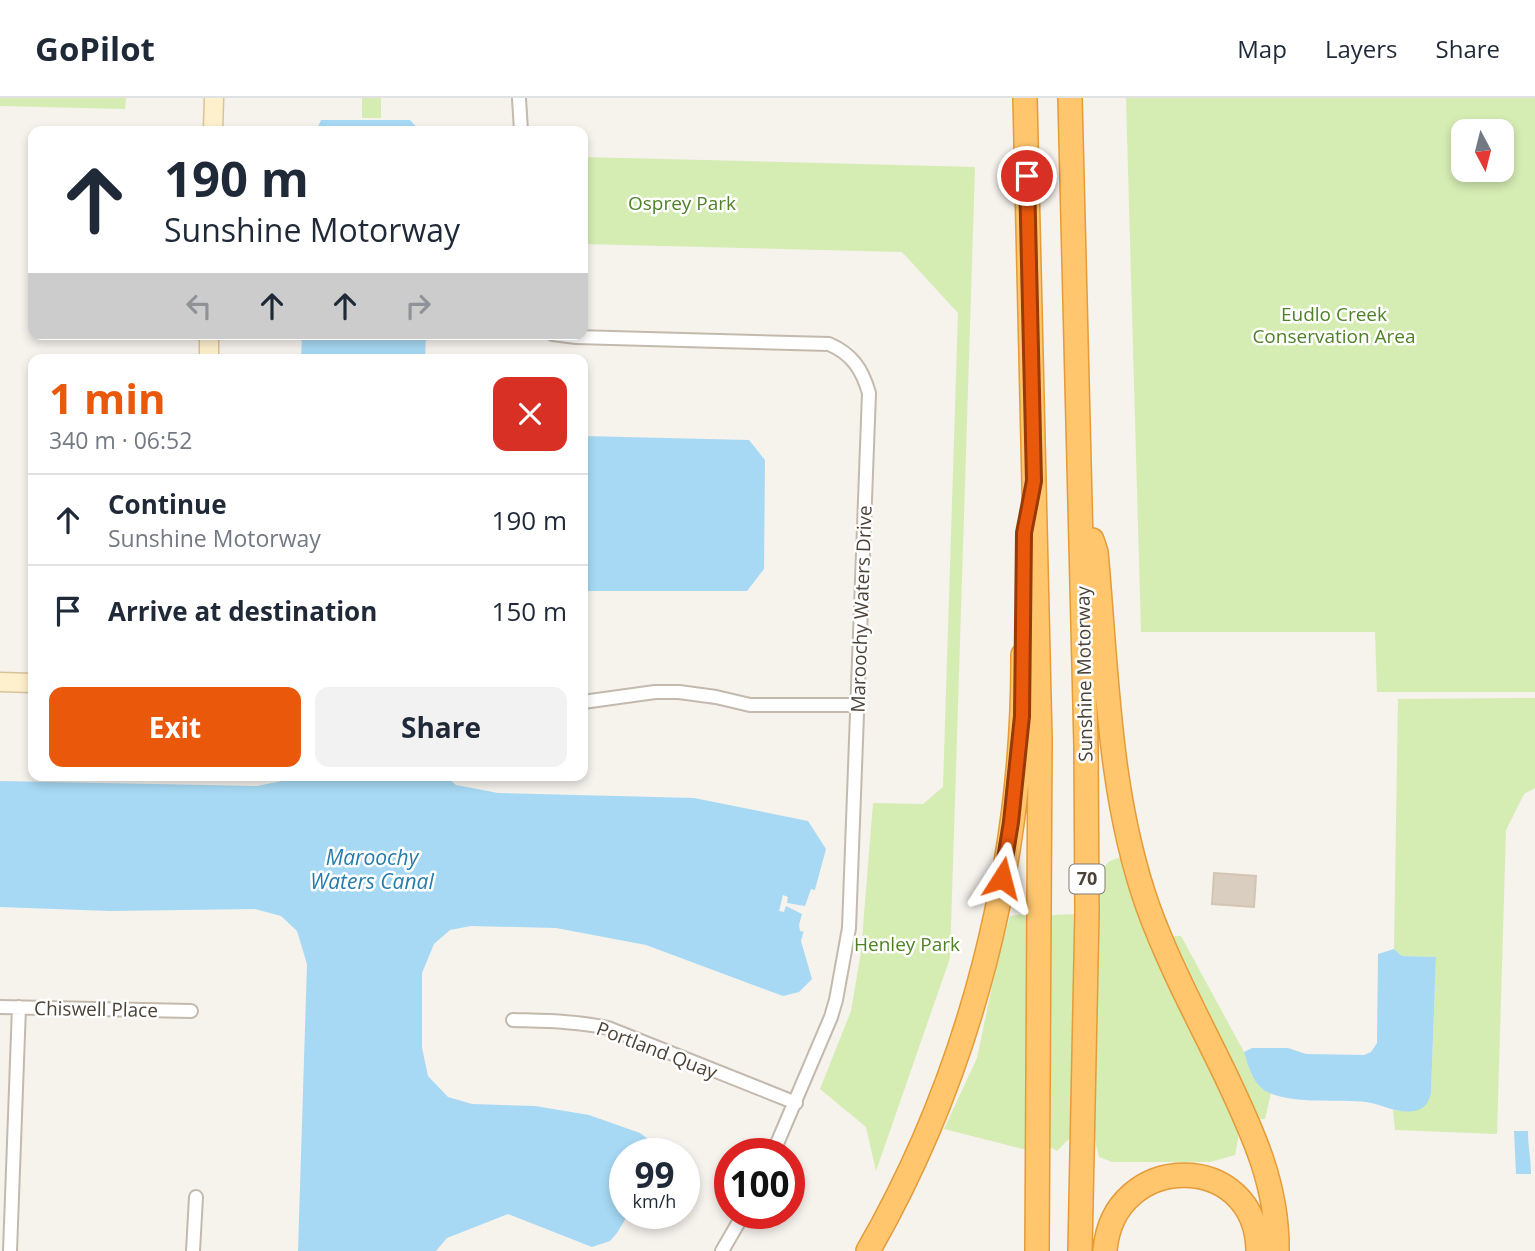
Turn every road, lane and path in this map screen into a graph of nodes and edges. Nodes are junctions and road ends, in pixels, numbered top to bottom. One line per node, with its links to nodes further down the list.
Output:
1 (214, 98): 5 (street)
2 (519, 98): 6 (street)
3 (1025, 98): 8 (highway)
4 (1070, 98): 9 (highway, Sunshine Motorway / 70)
5 (213, 126)
6 (521, 126)
7 (588, 337): 13 (street, Maroochy Waters Drive)
8 (1034, 481): 25 (highway); 26 (highway)
9 (1081, 507): 27 (highway, Sunshine Motorway / 70); 30 (highway)
10 (0, 682): 11 (street)
11 (28, 683)
12 (588, 701): 13 (street)
13 (857, 705): 18 (street, Maroochy Waters Drive)
14 (0, 1007): 15 (street, Chiswell Place)
15 (19, 1007): 16 (street, Chiswell Place); 22 (street)
16 (191, 1011)
17 (513, 1020): 18 (street, Portland Quay)
18 (796, 1104): 19 (street, Maroochy Waters Drive)
19 (780, 1138)
20 (196, 1197): 23 (street)
21 (735, 1229): 24 (street)
22 (10, 1251)
23 (193, 1251)
24 (722, 1251)
25 (868, 1251)
26 (1037, 1251)
27 (1080, 1251)
28 (1105, 1251): 29 (highway)
29 (1258, 1251)
30 (1277, 1251)

